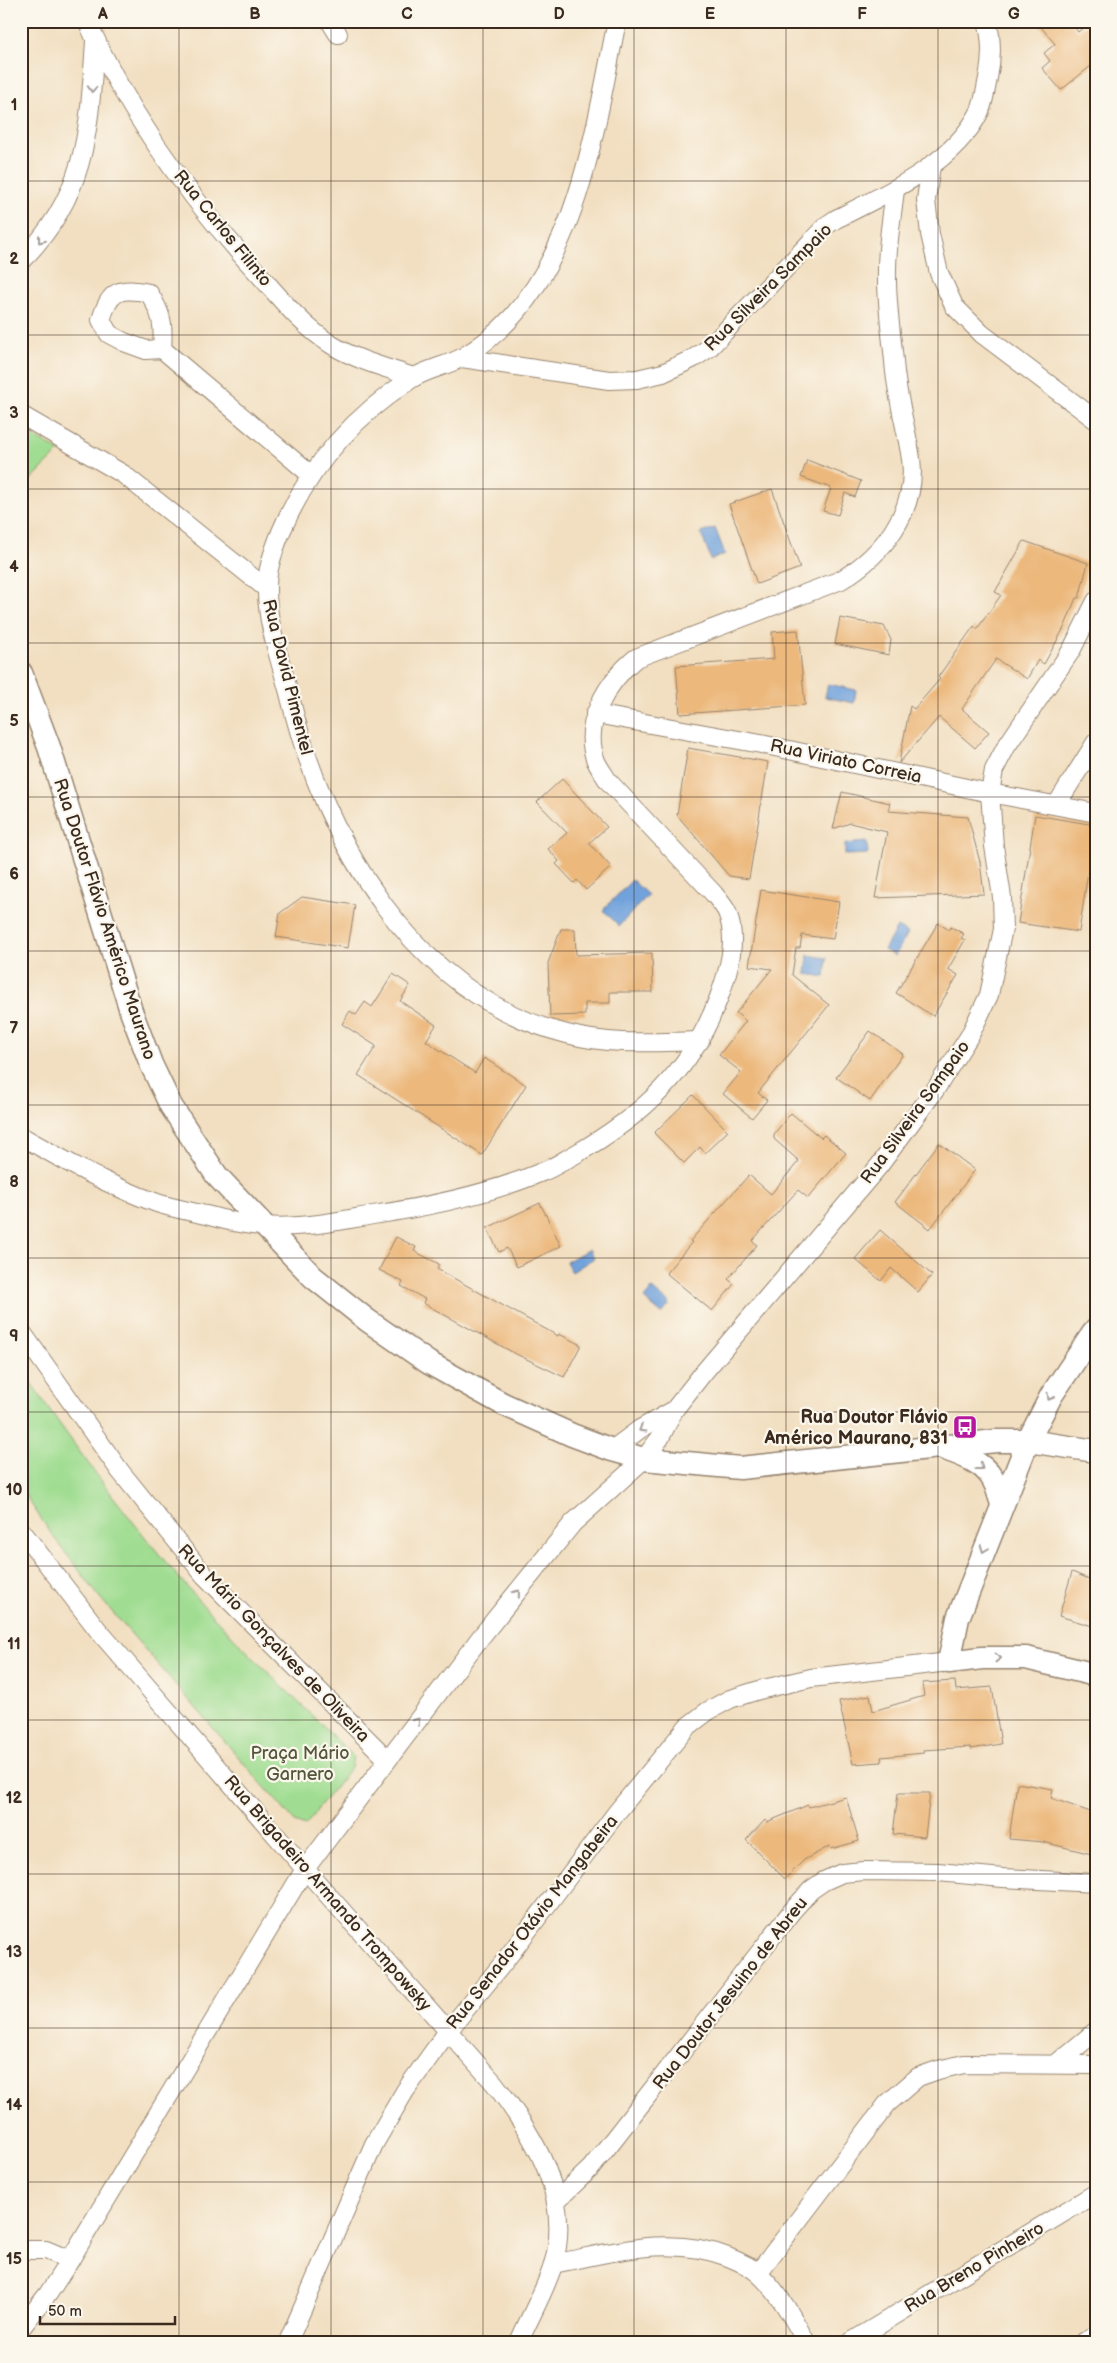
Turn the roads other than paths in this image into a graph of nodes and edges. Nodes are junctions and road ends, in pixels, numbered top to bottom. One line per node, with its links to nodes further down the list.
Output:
1 (87, 21): 4 (street, Rua Carlos Filinto)
2 (617, 21): 9 (street, Rua David Pimentel)
3 (987, 21): 5 (street, Rua Silveira Sampaio)
4 (95, 41): 7 (street, one-way to 7); 10 (street, Rua Carlos Filinto)
5 (931, 165): 6 (street, Rua Silveira Sampaio); 12 (street)
6 (894, 190): 9 (street, Rua Silveira Sampaio); 17 (street)
7 (21, 261)
8 (162, 349): 13 (street)
9 (462, 358): 10 (street, Rua David Pimentel)
10 (414, 377): 13 (street, Rua David Pimentel)
11 (21, 415): 14 (street)
12 (1096, 420)
13 (311, 475): 14 (street, Rua David Pimentel)
14 (267, 590): 22 (street, Rua David Pimentel)
15 (1096, 601): 19 (street, Rua Silveira Sampaio)
16 (21, 673): 24 (main road, Rua Doutor Flávio Américo Maurano)
17 (595, 714): 19 (street, Rua Viriato Correia); 22 (street)
18 (1096, 742): 20 (street)
19 (990, 793): 20 (street, Rua Viriato Correia); 27 (street, Rua Silveira Sampaio)
20 (1057, 804): 21 (street, Rua Viriato Correia)
21 (1096, 813)
22 (700, 1041): 24 (street)
23 (21, 1136): 24 (street)
24 (264, 1226): 30 (main road, Rua Doutor Flávio Américo Maurano)
25 (1096, 1329): 28 (main road, one-way to 28)
26 (21, 1331): 39 (street, Rua Mário Gonçalves de Oliveira)
27 (674, 1410): 30 (street, Rua Silveira Sampaio, one-way to 30); 32 (street, Rua Silveira Sampaio)
28 (1028, 1441): 29 (main road, Rua Doutor Flávio Américo Maurano); 31 (main road, Rua Doutor Flávio Américo Maurano); 33 (main road)
29 (941, 1447): 32 (main road, Rua Doutor Flávio Américo Maurano); 33 (main road, Rua Doutor Flávio Américo Maurano, one-way to 33)
30 (612, 1450): 32 (main road, Rua Doutor Flávio Américo Maurano)
31 (1096, 1452)
32 (644, 1459): 39 (street, Rua Silveira Sampaio, one-way to 32)
33 (1002, 1504): 35 (main road, one-way to 35)
34 (21, 1530): 40 (street, Rua Brigadeiro Armando Trompowsky)
35 (952, 1638): 36 (main road); 37 (street, Rua Senador Otávio Mangabeira)
36 (949, 1662): 37 (street, Rua Senador Otávio Mangabeira); 38 (main road, Rua Senador Otávio Mangabeira, one-way to 38)
37 (916, 1666): 42 (street, Rua Senador Otávio Mangabeira)
38 (1096, 1675)
39 (387, 1759): 40 (street, Rua Silveira Sampaio)
40 (305, 1869): 42 (street, Rua Brigadeiro Armando Trompowsky); 49 (street, Rua Silveira Sampaio)
41 (1096, 1883): 47 (street, Rua Doutor Jesuino de Abreu)
42 (448, 2031): 47 (street, Rua Brigadeiro Armando Trompowsky); 54 (street, Rua Senador Otávio Mangabeira)
43 (1096, 2032): 44 (street)
44 (1056, 2064): 45 (street); 51 (street)
45 (1096, 2065)
46 (1096, 2193): 57 (street, Rua Breno Pinheiro)
47 (556, 2201): 50 (street, Rua Brigadeiro Armando Trompowsky)
48 (21, 2250): 49 (street)
49 (70, 2260): 52 (street, Rua Silveira Sampaio)
50 (553, 2264): 51 (street); 55 (street, Rua Brigadeiro Armando Trompowsky)
51 (758, 2273): 56 (street)
52 (21, 2328)
53 (1096, 2335): 58 (street)
54 (288, 2342)
55 (519, 2342)
56 (806, 2342)
57 (852, 2342)
58 (1084, 2342)

